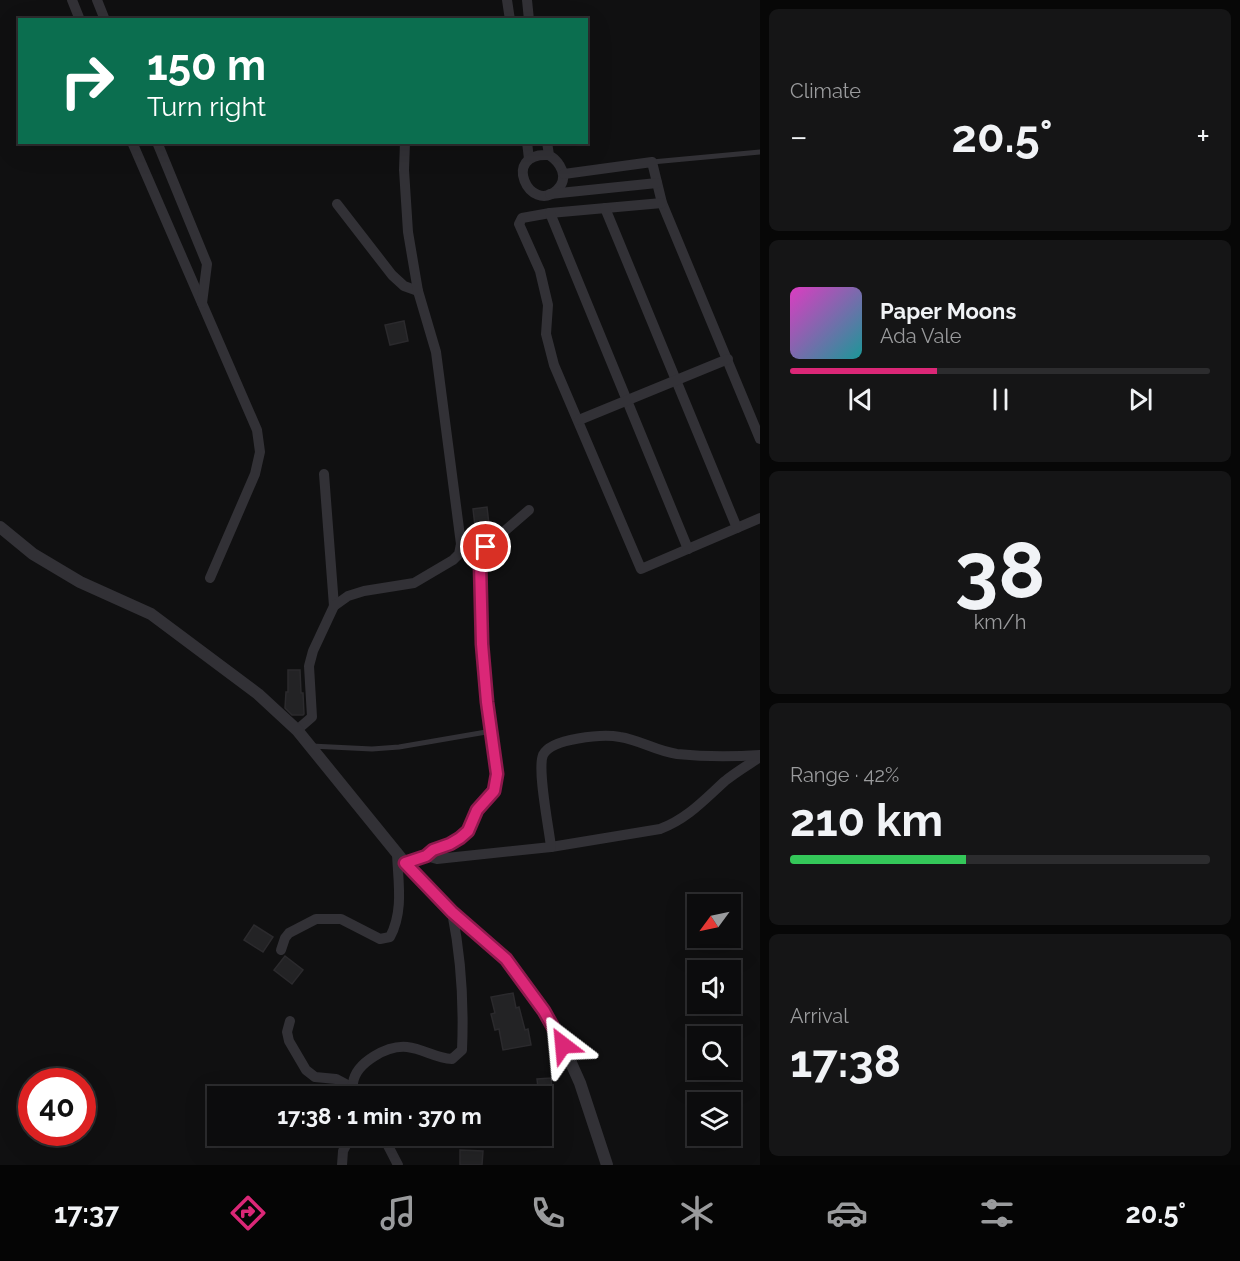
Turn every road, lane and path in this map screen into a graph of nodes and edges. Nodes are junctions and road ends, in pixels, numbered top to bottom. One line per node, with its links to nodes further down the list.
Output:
1 (72, 0): 5 (street)
2 (97, 0): 6 (street)
3 (507, 0): 7 (street)
4 (526, 0): 8 (street)
5 (79, 18)
6 (104, 18)
7 (510, 18)
8 (529, 18)
9 (133, 144): 26 (street)
10 (158, 144): 26 (street)
11 (405, 144): 25 (street)
12 (527, 144): 16 (street)
13 (547, 144): 15 (street)
14 (760, 152): 17 (lane)
15 (549, 155): 16 (street); 18 (street)
16 (529, 159): 20 (street)
17 (652, 162): 18 (street); 19 (street)
18 (564, 174): 20 (street)
19 (657, 183): 20 (street); 21 (street)
20 (550, 194)
21 (662, 203): 23 (street); 27 (street)
22 (337, 204): 25 (street)
23 (605, 208): 24 (street); 28 (street)
24 (550, 213): 29 (street); 30 (street)
25 (418, 291): 39 (street)
26 (202, 304): 38 (street)
27 (728, 359): 28 (street); 31 (street)
28 (676, 380): 29 (street); 36 (street)
29 (627, 401): 30 (street); 37 (street)
30 (579, 420): 37 (street)
31 (760, 439)
32 (324, 474): 39 (street)
33 (529, 510): 41 (street)
34 (760, 518): 36 (street)
35 (0, 527): 40 (street)
36 (736, 528): 37 (street)
37 (688, 549)
38 (210, 578)
39 (334, 606): 40 (street)
40 (297, 730): 42 (street)
41 (492, 731): 42 (lane); 45 (street)
42 (310, 746): 46 (street)
43 (760, 756): 44 (street); 44 (street)
44 (551, 847): 45 (street)
45 (426, 856): 46 (street)
46 (401, 858): 47 (street); 48 (street)
47 (452, 912): 51 (street); 56 (street)
48 (281, 950)
49 (290, 1022): 50 (street)
50 (346, 1086)
51 (353, 1086)
52 (346, 1146): 54 (street)
53 (388, 1146): 55 (street)
54 (342, 1165)
55 (398, 1165)
56 (607, 1165)

